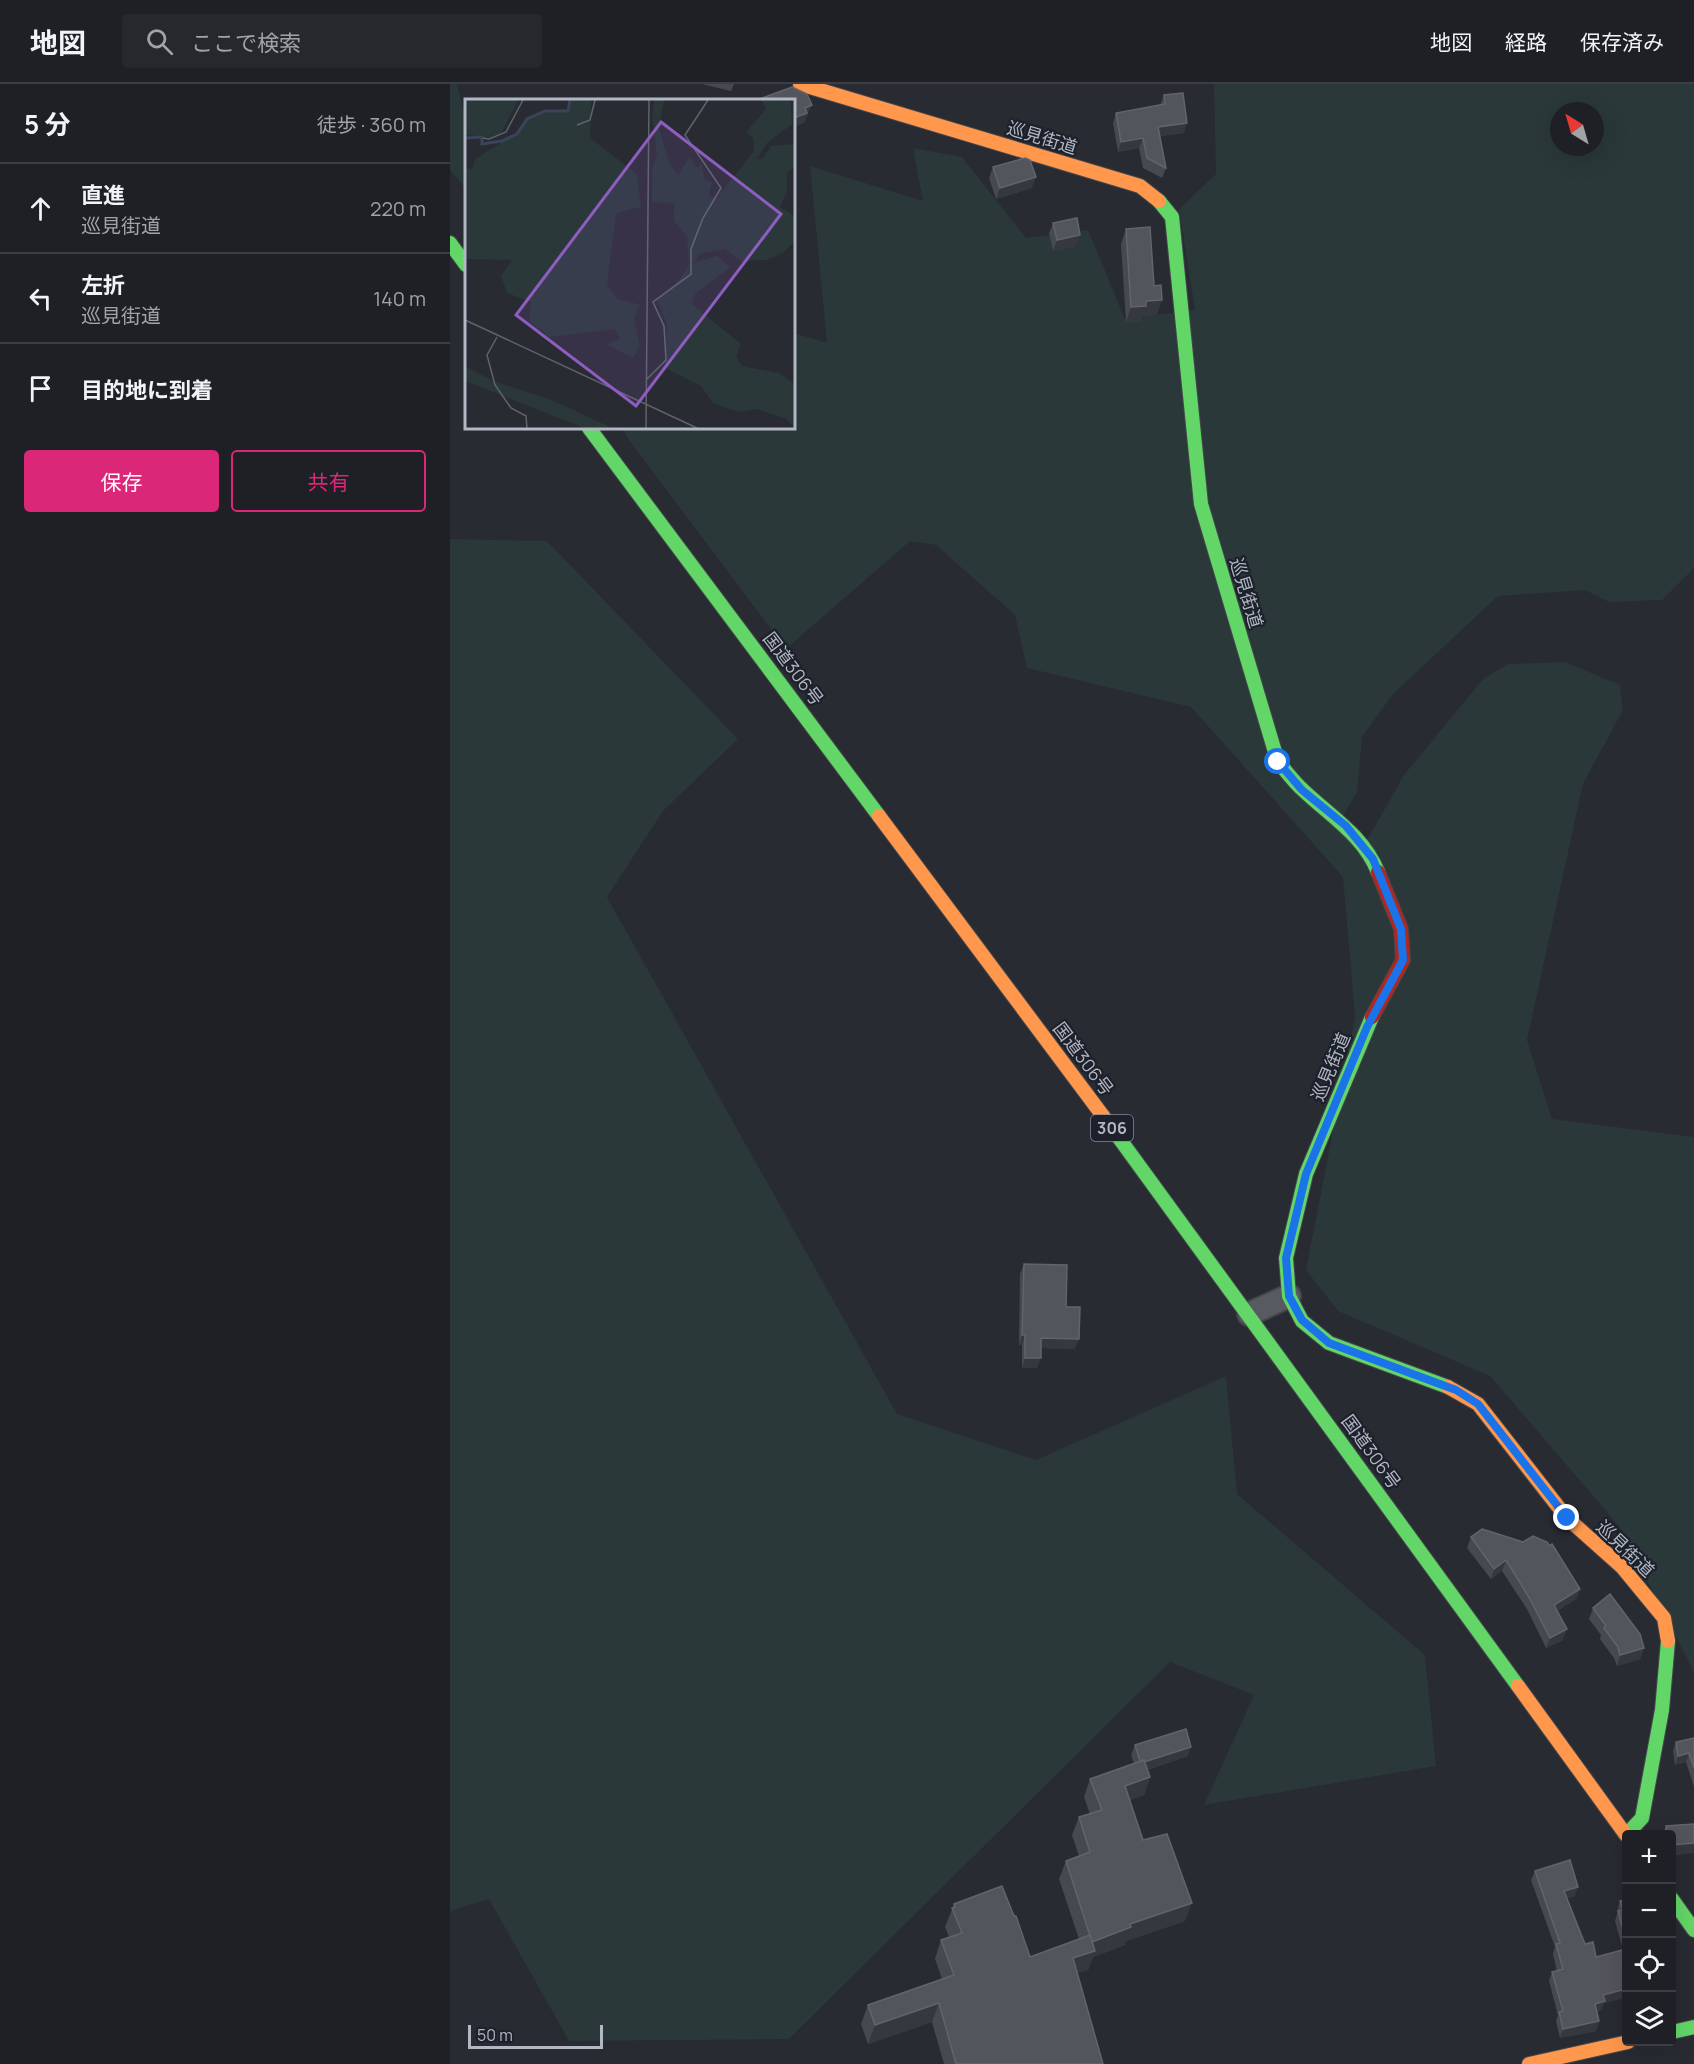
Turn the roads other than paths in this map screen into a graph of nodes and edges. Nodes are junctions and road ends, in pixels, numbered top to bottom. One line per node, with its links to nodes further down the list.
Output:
1 (800, 84): 5 (main road, 巡見街道)
2 (450, 243): 3 (main road)
3 (465, 264)
4 (590, 429): 6 (main road, 国道306号 / 306)
5 (1289, 1296): 6 (street); 8 (main road, 巡見街道)
6 (1249, 1314): 7 (main road, 国道306号 / 306)
7 (1624, 1830)
8 (1631, 1830)
9 (1676, 1906): 10 (main road)
10 (1694, 1930)
11 (1694, 2027): 12 (main road)
12 (1676, 2031)
13 (1622, 2043): 14 (main road)
14 (1529, 2064)

